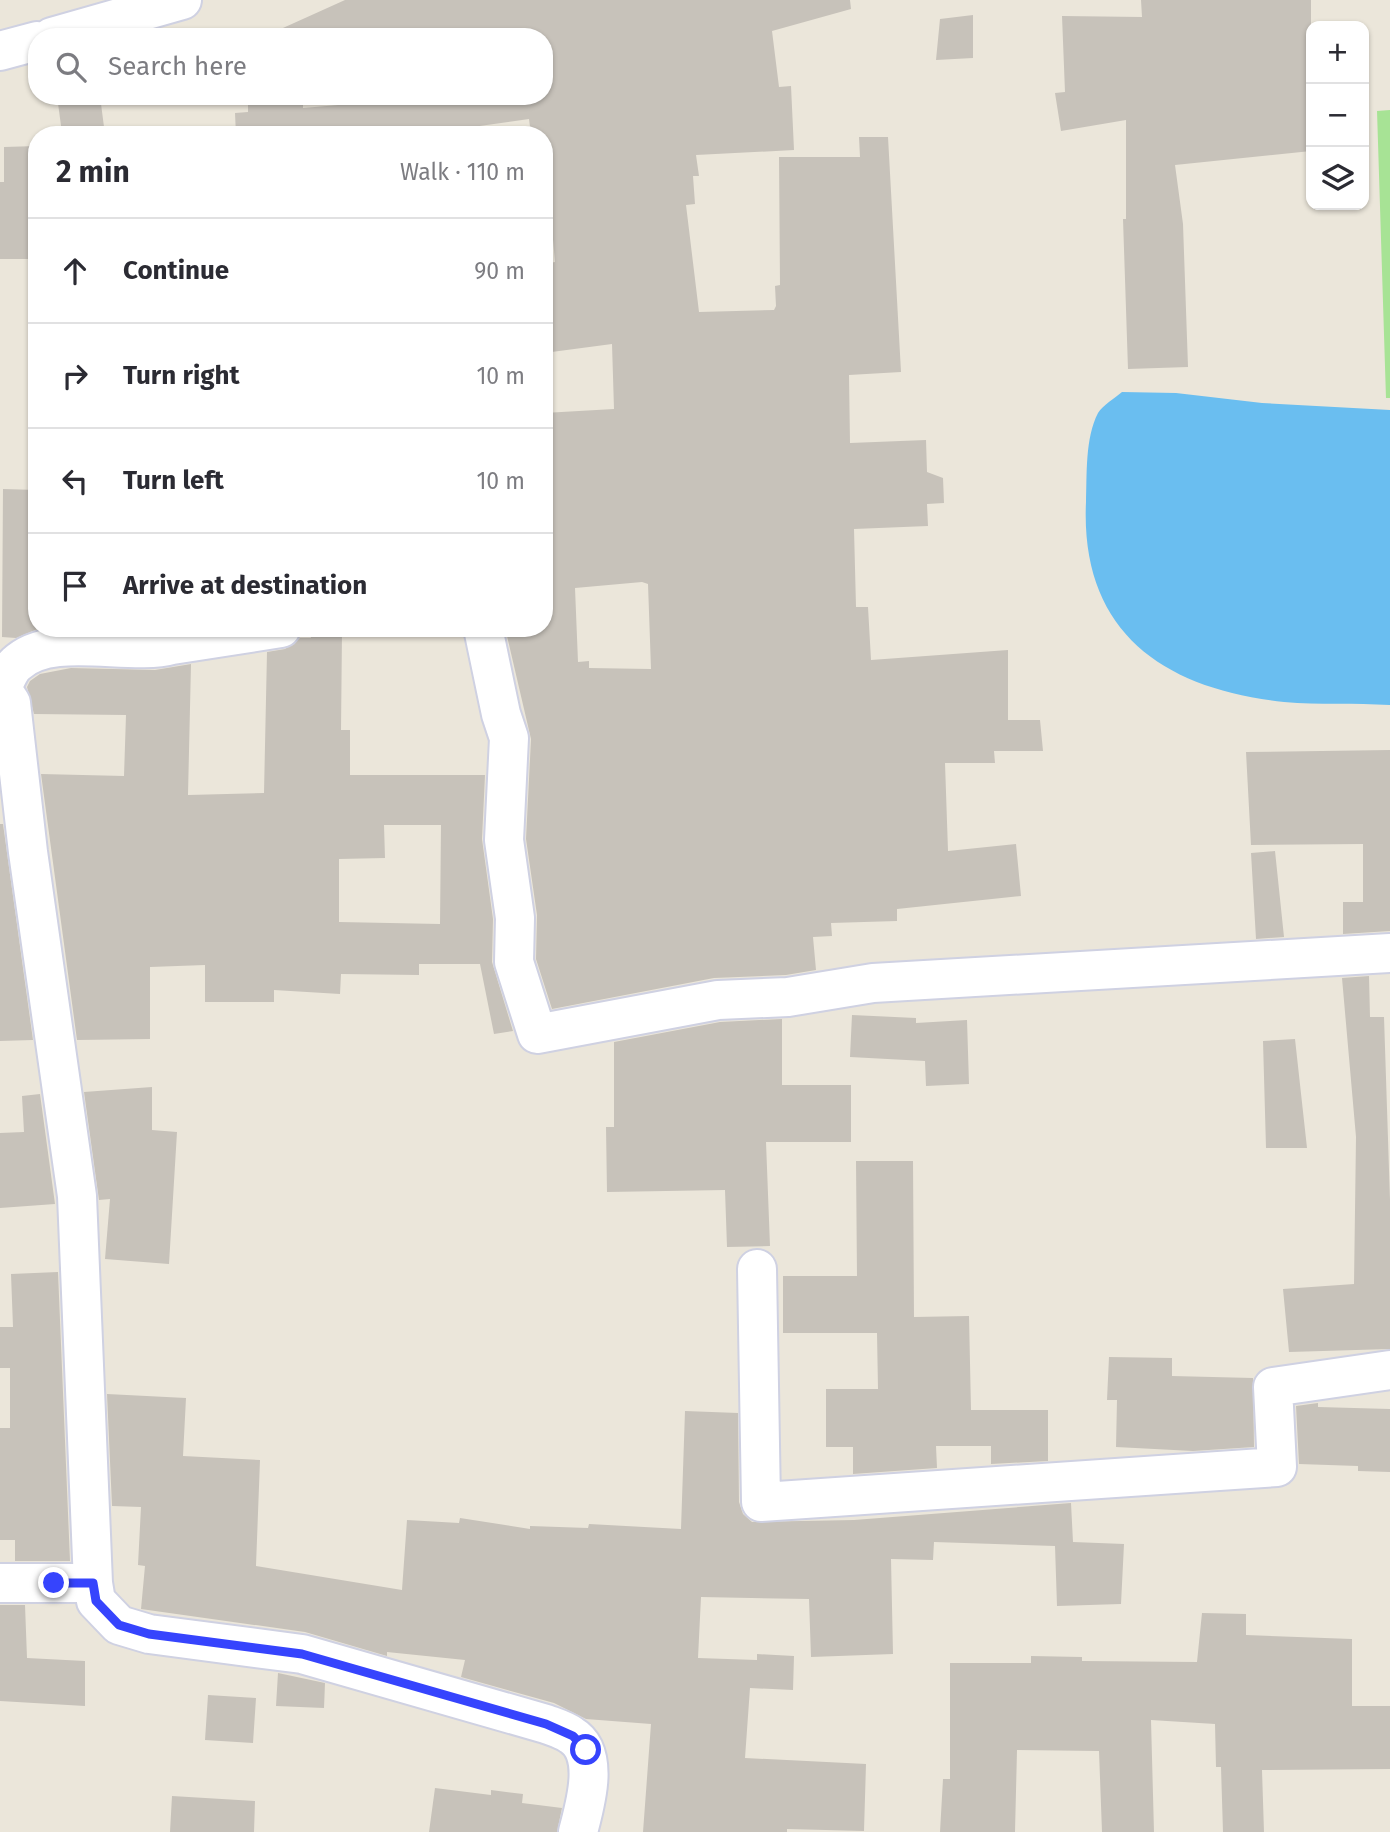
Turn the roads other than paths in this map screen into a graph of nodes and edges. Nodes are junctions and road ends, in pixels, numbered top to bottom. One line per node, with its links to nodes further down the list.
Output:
1 (182, 0): 2 (street)
2 (84, 28)
3 (28, 43): 4 (street)
4 (0, 51)
5 (175, 637): 7 (street)
6 (485, 637): 8 (street)
7 (1, 687): 12 (street)
8 (1390, 953)
9 (757, 1269): 10 (street)
10 (1390, 1370)
11 (0, 1583): 12 (street)
12 (93, 1583): 13 (street)
13 (578, 1832)

